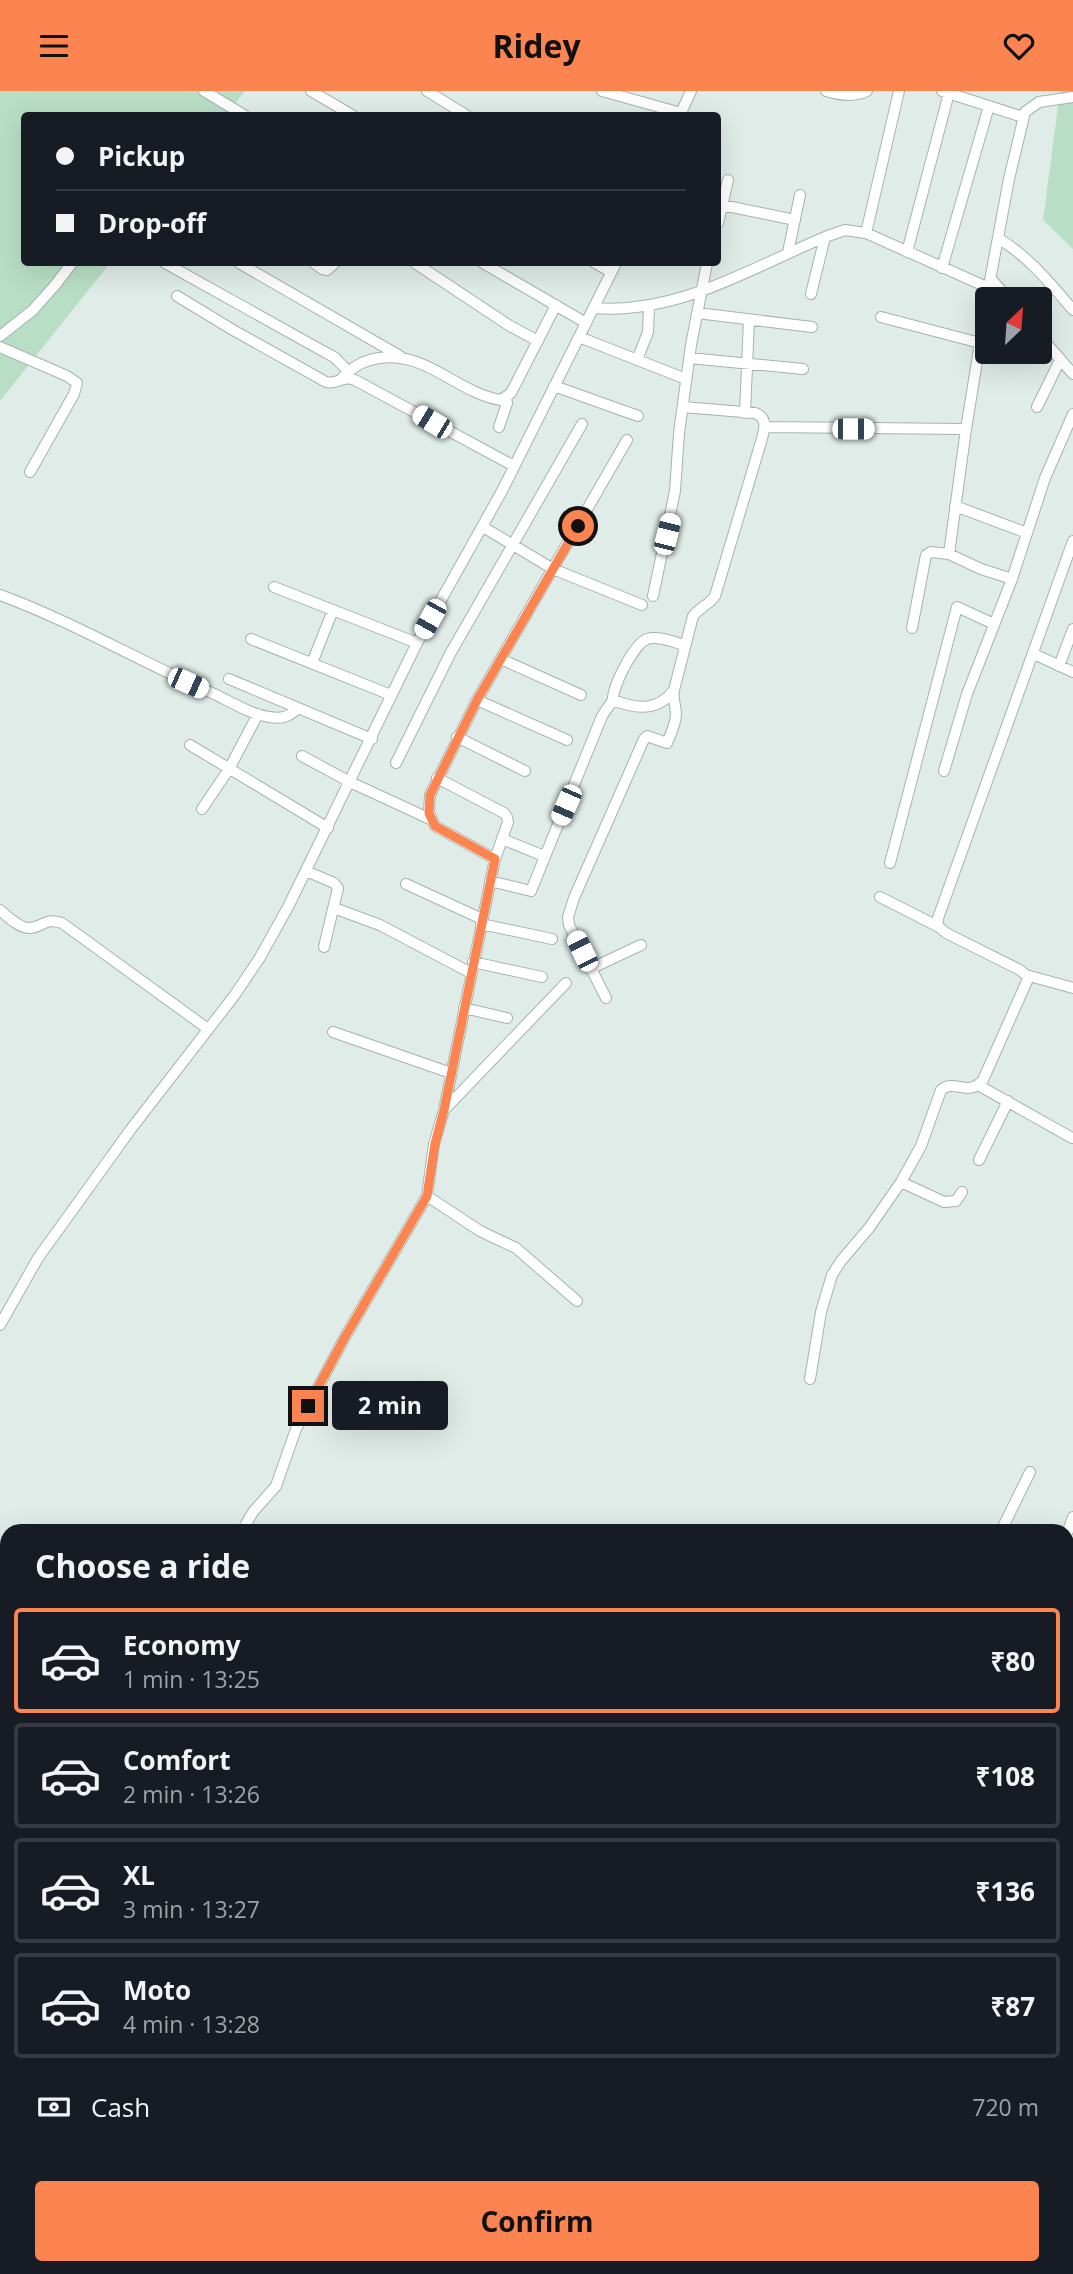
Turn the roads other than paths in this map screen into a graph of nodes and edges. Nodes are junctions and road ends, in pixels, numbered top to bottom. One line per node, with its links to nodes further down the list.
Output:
1 (204, 91): 14 (street)
2 (311, 91): 15 (street)
3 (427, 91): 16 (street)
4 (602, 91): 17 (street)
5 (691, 91): 18 (street)
6 (826, 91): 9 (street)
7 (867, 91): 9 (street)
8 (899, 91): 25 (street)
9 (852, 92)
10 (946, 92): 13 (street); 29 (street)
11 (1051, 95): 12 (street); 19 (street)
12 (1073, 97)
13 (989, 106): 19 (street); 37 (street)
14 (239, 112)
15 (347, 112)
16 (461, 112)
17 (674, 112)
18 (682, 112)
19 (1023, 117): 27 (street)
20 (728, 180): 22 (street)
21 (800, 195): 24 (street)
22 (722, 205): 23 (street); 24 (street)
23 (721, 210)
24 (795, 221): 28 (street)
25 (866, 233): 26 (street); 29 (street)
26 (824, 237): 28 (street); 41 (street)
27 (998, 238): 39 (street); 46 (street)
28 (788, 252): 40 (street)
29 (907, 252): 37 (street)
30 (70, 266): 52 (street)
31 (170, 266): 66 (street)
32 (244, 266): 58 (street)
33 (420, 266): 54 (street)
34 (488, 266): 43 (street)
35 (706, 266): 40 (street)
36 (613, 267): 45 (street)
37 (942, 268): 38 (street)
38 (979, 287)
39 (990, 287)
40 (700, 292): 44 (street); 47 (street)
41 (811, 294)
42 (177, 296): 66 (street)
43 (556, 305): 50 (street); 54 (street)
44 (649, 307): 45 (street); 60 (street)
45 (594, 308): 50 (street)
46 (1073, 310)
47 (697, 313): 49 (street); 59 (street)
48 (881, 317): 55 (street)
49 (749, 320): 51 (street); 62 (street)
50 (586, 323): 53 (street)
51 (812, 327)
52 (0, 336)
53 (579, 337): 60 (street); 68 (street)
54 (538, 341): 69 (street)
55 (975, 342)
56 (0, 347): 81 (street)
57 (1052, 350): 61 (street)
58 (402, 357): 66 (street); 69 (street)
59 (689, 358): 62 (street); 67 (street)
60 (637, 360): 67 (street)
61 (1060, 360): 65 (street); 71 (street)
62 (748, 363): 64 (street); 72 (street)
63 (977, 364): 78 (street)
64 (803, 369)
65 (1073, 374)
66 (345, 375): 80 (street)
67 (686, 379): 70 (street)
68 (554, 386): 74 (street); 80 (street)
69 (506, 398): 76 (street)
70 (683, 407): 72 (street); 92 (street)
71 (1037, 407)
72 (746, 412): 77 (street)
73 (1073, 414): 84 (street)
74 (638, 416)
75 (582, 424): 86 (street)
76 (499, 427)
77 (765, 427): 78 (street); 100 (street)
78 (966, 429): 82 (street)
79 (627, 440): 88 (street)
80 (514, 466): 83 (street)
81 (30, 473)
82 (956, 506): 84 (street); 87 (street)
83 (483, 527): 86 (street); 99 (street)
84 (1027, 533): 89 (street)
85 (1073, 541): 101 (street)
86 (513, 545): 88 (street); 119 (street)
87 (949, 554): 89 (street); 96 (street)
88 (552, 569): 93 (street); 102 (street)
89 (1012, 579): 95 (street)
90 (274, 587): 94 (street)
91 (0, 595): 113 (street)
92 (653, 596)
93 (642, 605)
94 (332, 610): 99 (street); 103 (street)
95 (994, 624): 122 (street); 131 (street)
96 (912, 628)
97 (1073, 629): 104 (street)
98 (251, 639): 103 (street)
99 (417, 643): 108 (street)
100 (685, 645): 107 (street); 111 (street)
101 (1034, 654): 104 (street); 139 (street)
102 (501, 659): 109 (street); 110 (street)
103 (312, 663): 108 (street)
104 (1059, 666): 105 (street)
105 (1073, 672)
106 (229, 679): 112 (street)
107 (674, 690): 111 (street); 144 (street)
108 (391, 695): 115 (street)
109 (581, 695)
110 (477, 700): 114 (street); 116 (street)
111 (613, 701): 129 (street)
112 (298, 708): 113 (street); 115 (street)
113 (258, 714): 120 (street)
114 (457, 737): 121 (street); 123 (street)
115 (372, 740): 124 (street)
116 (567, 740)
117 (190, 745): 120 (street)
118 (302, 757): 124 (street)
119 (396, 763)
120 (229, 769): 125 (street); 127 (street)
121 (525, 771)
122 (944, 771)
123 (437, 778): 126 (street); 128 (street)
124 (351, 782): 126 (street); 127 (street)
125 (202, 809)
126 (430, 819): 130 (street)
127 (328, 828): 132 (street)
128 (502, 839): 129 (street); 130 (street)
129 (544, 856): 133 (street)
130 (495, 859): 133 (street)
131 (890, 863)
132 (306, 871): 136 (street); 152 (street)
133 (490, 881): 138 (street)
134 (406, 884): 138 (street)
135 (880, 897): 139 (street)
136 (334, 908): 142 (street); 143 (street)
137 (0, 910): 152 (street)
138 (482, 921): 140 (street); 143 (street)
139 (939, 927): 145 (street)
140 (552, 939)
141 (640, 945): 144 (street)
142 (324, 947)
143 (472, 967): 146 (street); 150 (street)
144 (590, 969): 149 (street)
145 (1026, 975): 148 (street); 155 (street)
146 (542, 977)
147 (566, 983): 157 (street)
148 (1073, 988)
149 (606, 998)
150 (464, 1008): 151 (street); 154 (street)
151 (507, 1017)
152 (208, 1029): 164 (street)
153 (333, 1032): 154 (street)
154 (451, 1073): 157 (street)
155 (978, 1086): 156 (street); 160 (street)
156 (1008, 1101): 158 (street); 159 (street)
157 (444, 1110): 162 (street)
158 (1072, 1138)
159 (979, 1160)
160 (901, 1182): 161 (street); 165 (street)
161 (962, 1192)
162 (427, 1196): 163 (street); 167 (street)
163 (577, 1301)
164 (0, 1325)
165 (810, 1379)
166 (1030, 1472): 168 (street)
167 (247, 1524)
168 (1004, 1524)

